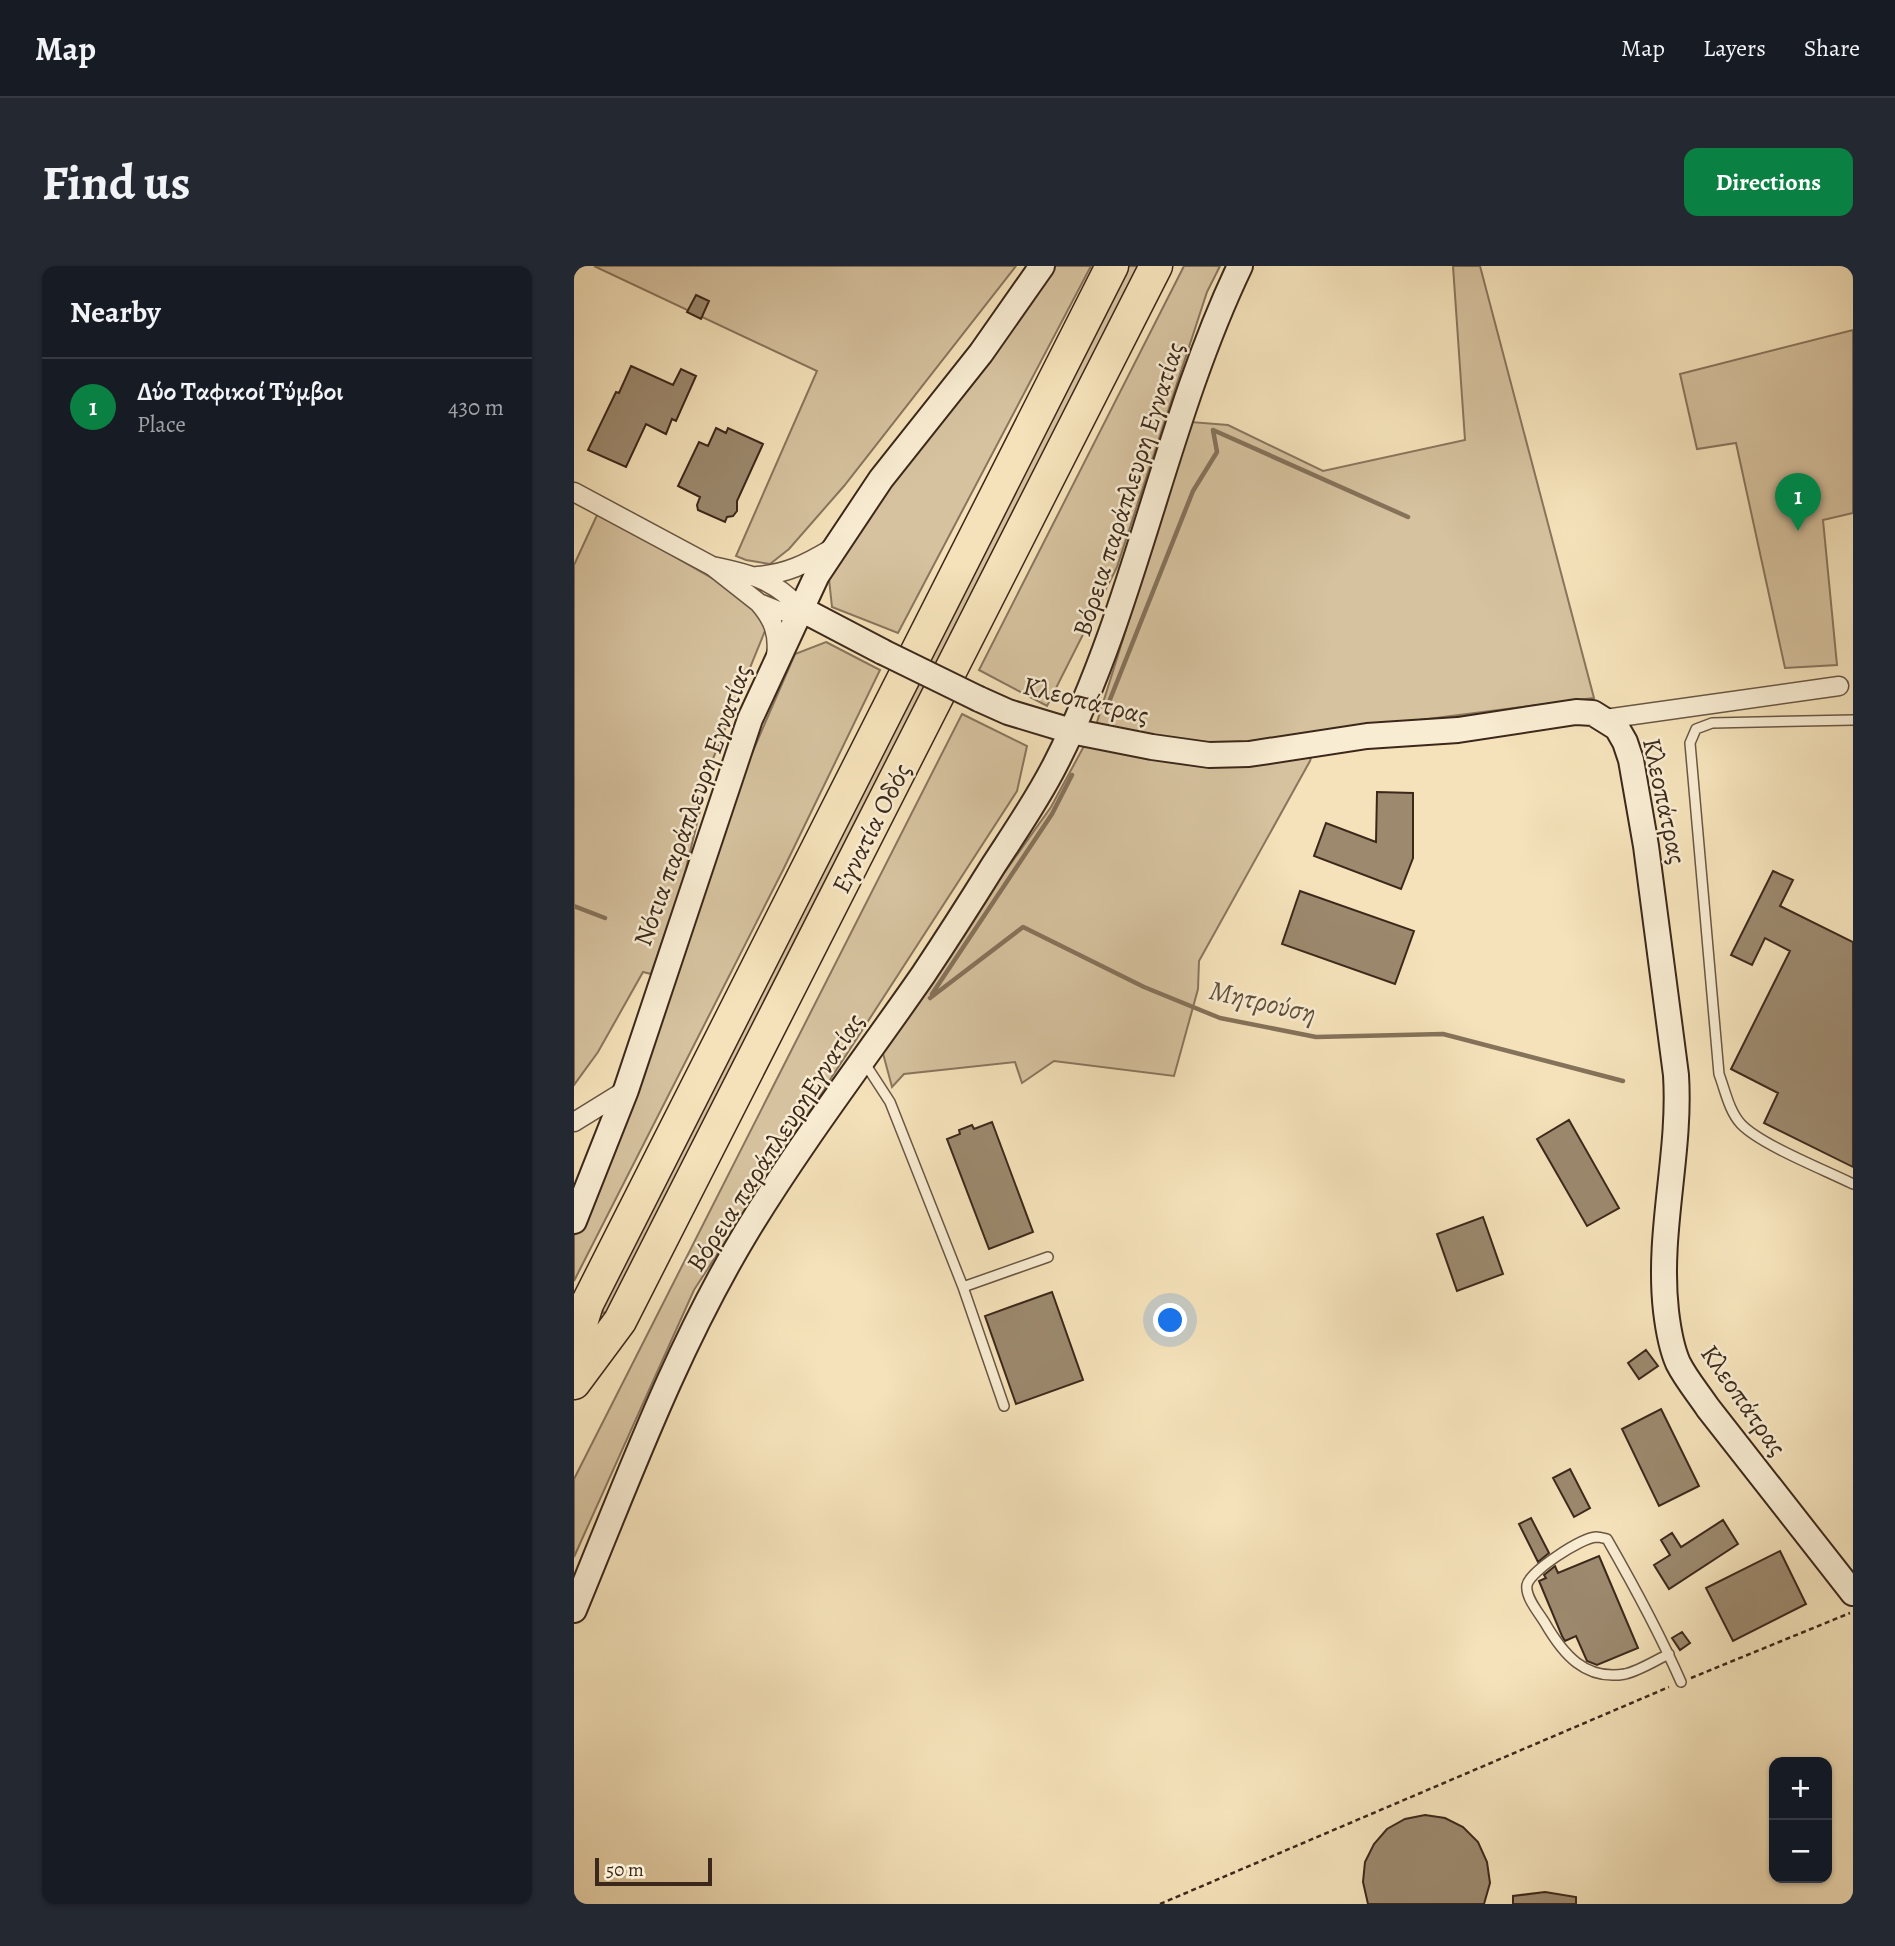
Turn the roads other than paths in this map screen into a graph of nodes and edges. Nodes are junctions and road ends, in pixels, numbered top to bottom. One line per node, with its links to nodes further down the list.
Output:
1 (1042, 266): 6 (street, Νότια παράπλευρη Εγνατίας)
2 (1112, 266): 23 (highway, Εγνατία Οδός)
3 (1156, 266): 24 (highway, Εγνατία Οδός)
4 (1240, 266): 15 (street, Βόρεια παράπλευρη Εγνατίας)
5 (574, 492): 7 (street)
6 (836, 545): 8 (street); 10 (street, Νότια παράπλευρη Εγνατίας)
7 (712, 566): 8 (street); 9 (street)
8 (755, 576): 10 (street)
9 (758, 603): 10 (street); 11 (street)
10 (801, 609): 11 (street, Νότια παράπλευρη Εγνατίας); 15 (street, Κλεοπάτρας, bridge)
11 (776, 660): 17 (street, Νότια παράπλευρη Εγνατίας)
12 (1839, 686): 13 (street)
13 (1605, 719): 15 (street, Κλεοπάτρας); 26 (street, Κλεοπάτρας)
14 (1853, 720): 19 (lane)
15 (1070, 731): 16 (street, Βόρεια παράπλευρηΕγνατίας)
16 (863, 1060): 22 (lane); 27 (street, Βόρεια παράπλευρηΕγνατίας)
17 (626, 1090): 18 (street); 20 (street, Νότια παράπλευρη Εγνατίας)
18 (574, 1122)
19 (1853, 1184)
20 (574, 1221)
21 (1048, 1258): 22 (lane)
22 (963, 1287): 25 (lane)
23 (574, 1346)
24 (574, 1383)
25 (1004, 1406)
26 (1853, 1593)
27 (574, 1610)
28 (1669, 1654): 28 (lane); 29 (lane)
29 (1681, 1682)

